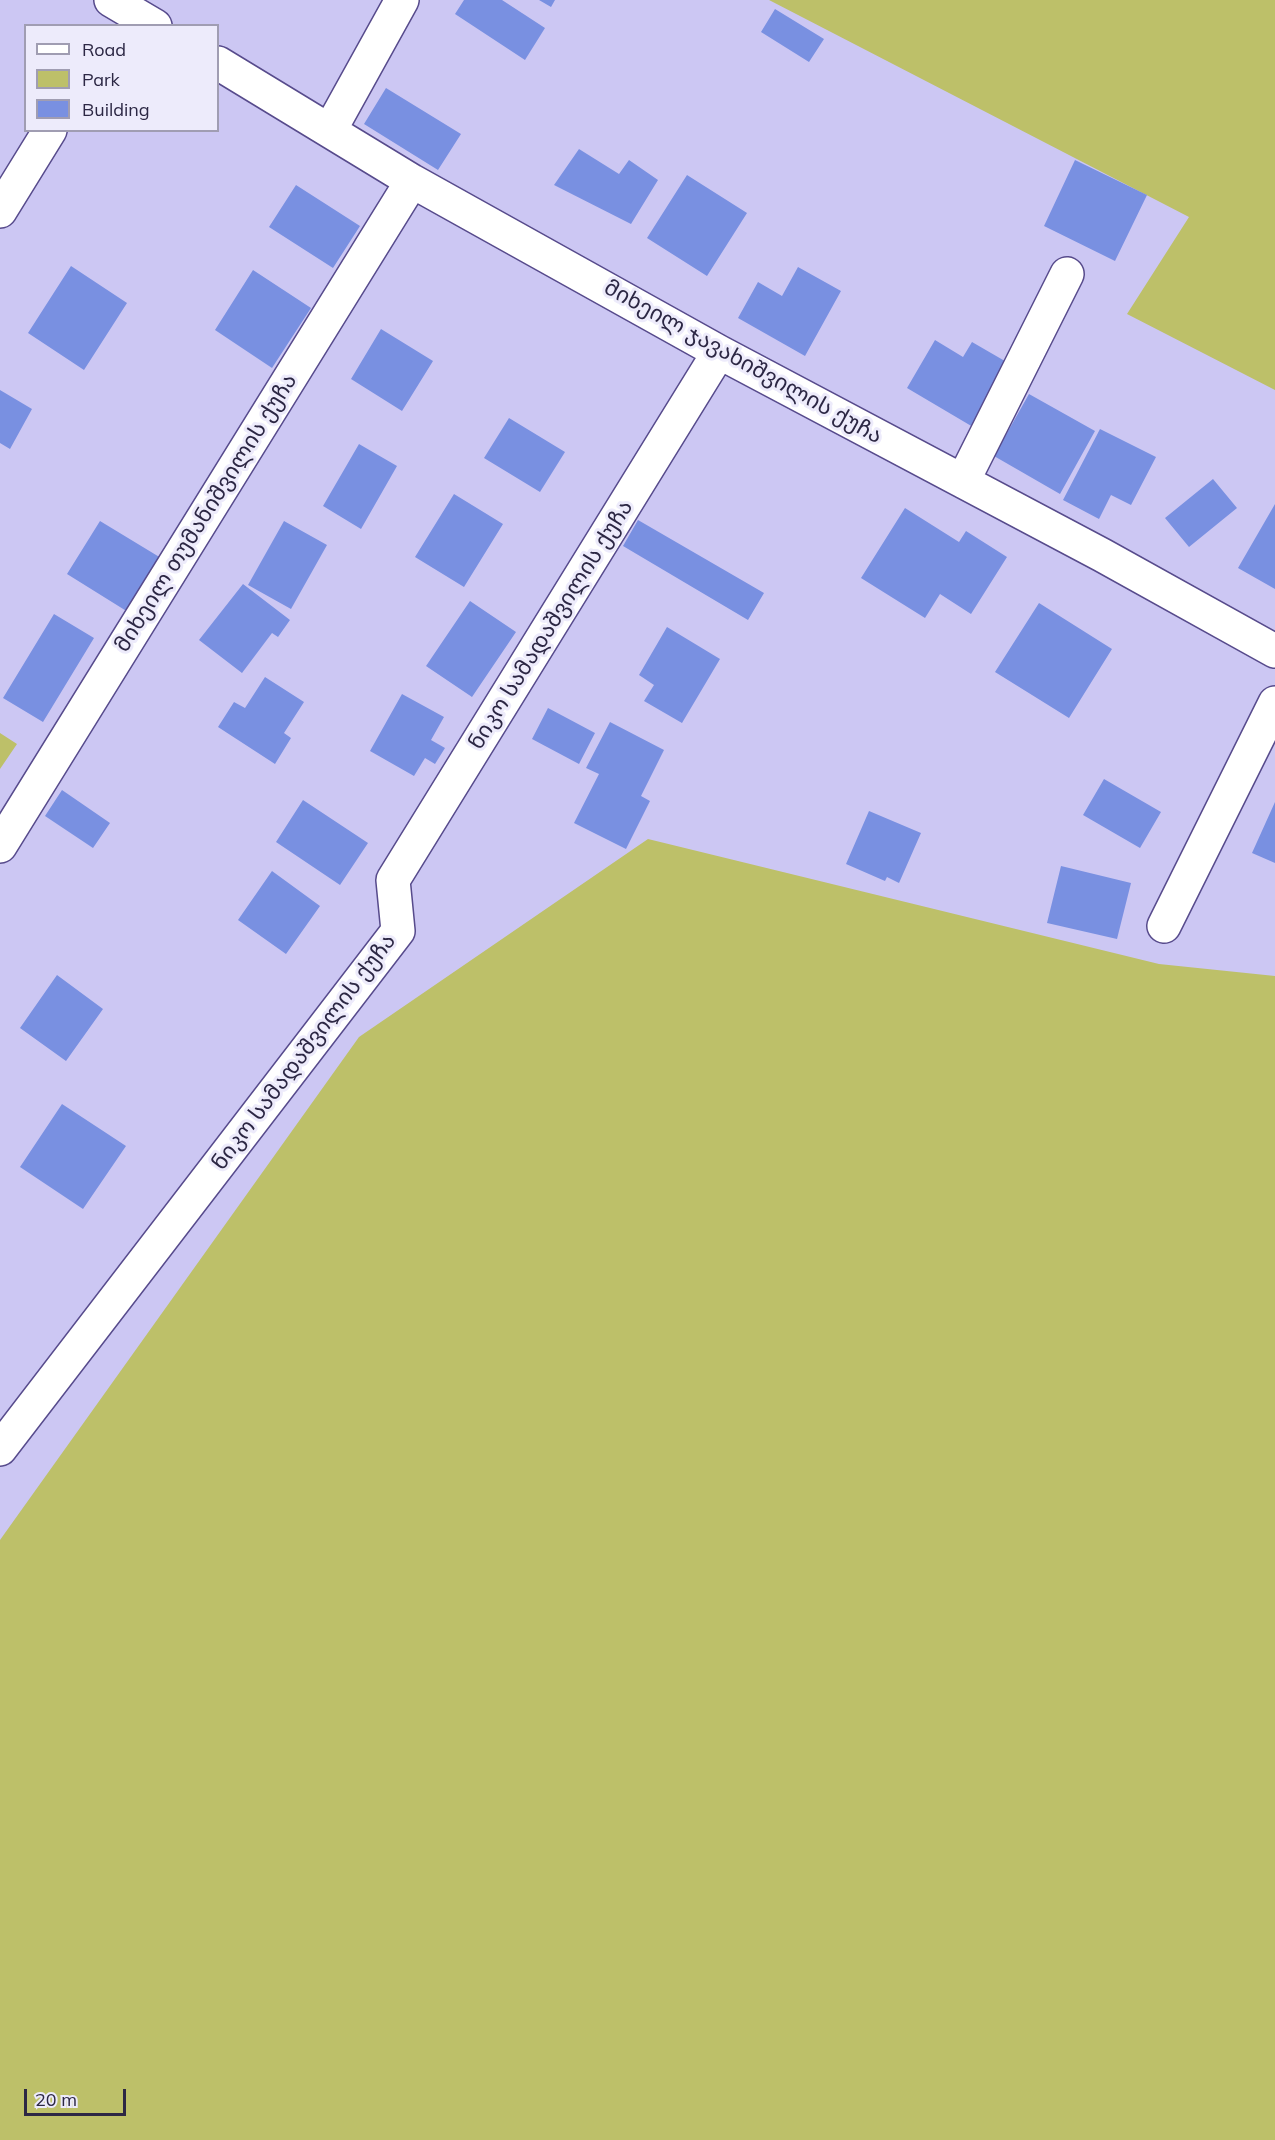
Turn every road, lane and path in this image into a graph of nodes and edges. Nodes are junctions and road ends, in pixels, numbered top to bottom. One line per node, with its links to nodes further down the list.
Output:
1 (402, 0): 5 (street)
2 (118, 11): 3 (street)
3 (150, 24)
4 (219, 64): 5 (street, მიხეილ ჯავახიშვილის ქუჩა)
5 (330, 130): 7 (street, მიხეილ ჯავახიშვილის ქუჩა)
6 (49, 132): 8 (street)
7 (412, 181): 10 (street, მიხეილ ჯავახიშვილის ქუჩა); 14 (street, მიხეილ თუმანიშვილის ქუჩა)
8 (0, 211)
9 (1067, 274): 11 (street)
10 (719, 352): 11 (street, მიხეილ ჯავახიშვილის ქუჩა); 16 (street, ნიკო სამადაშვილის ქუჩა)
11 (963, 481): 12 (street, მიხეილ ჯავახიშვილის ქუჩა)
12 (1275, 651)
13 (1275, 703): 15 (street)
14 (0, 846)
15 (1164, 926)
16 (0, 1449)

